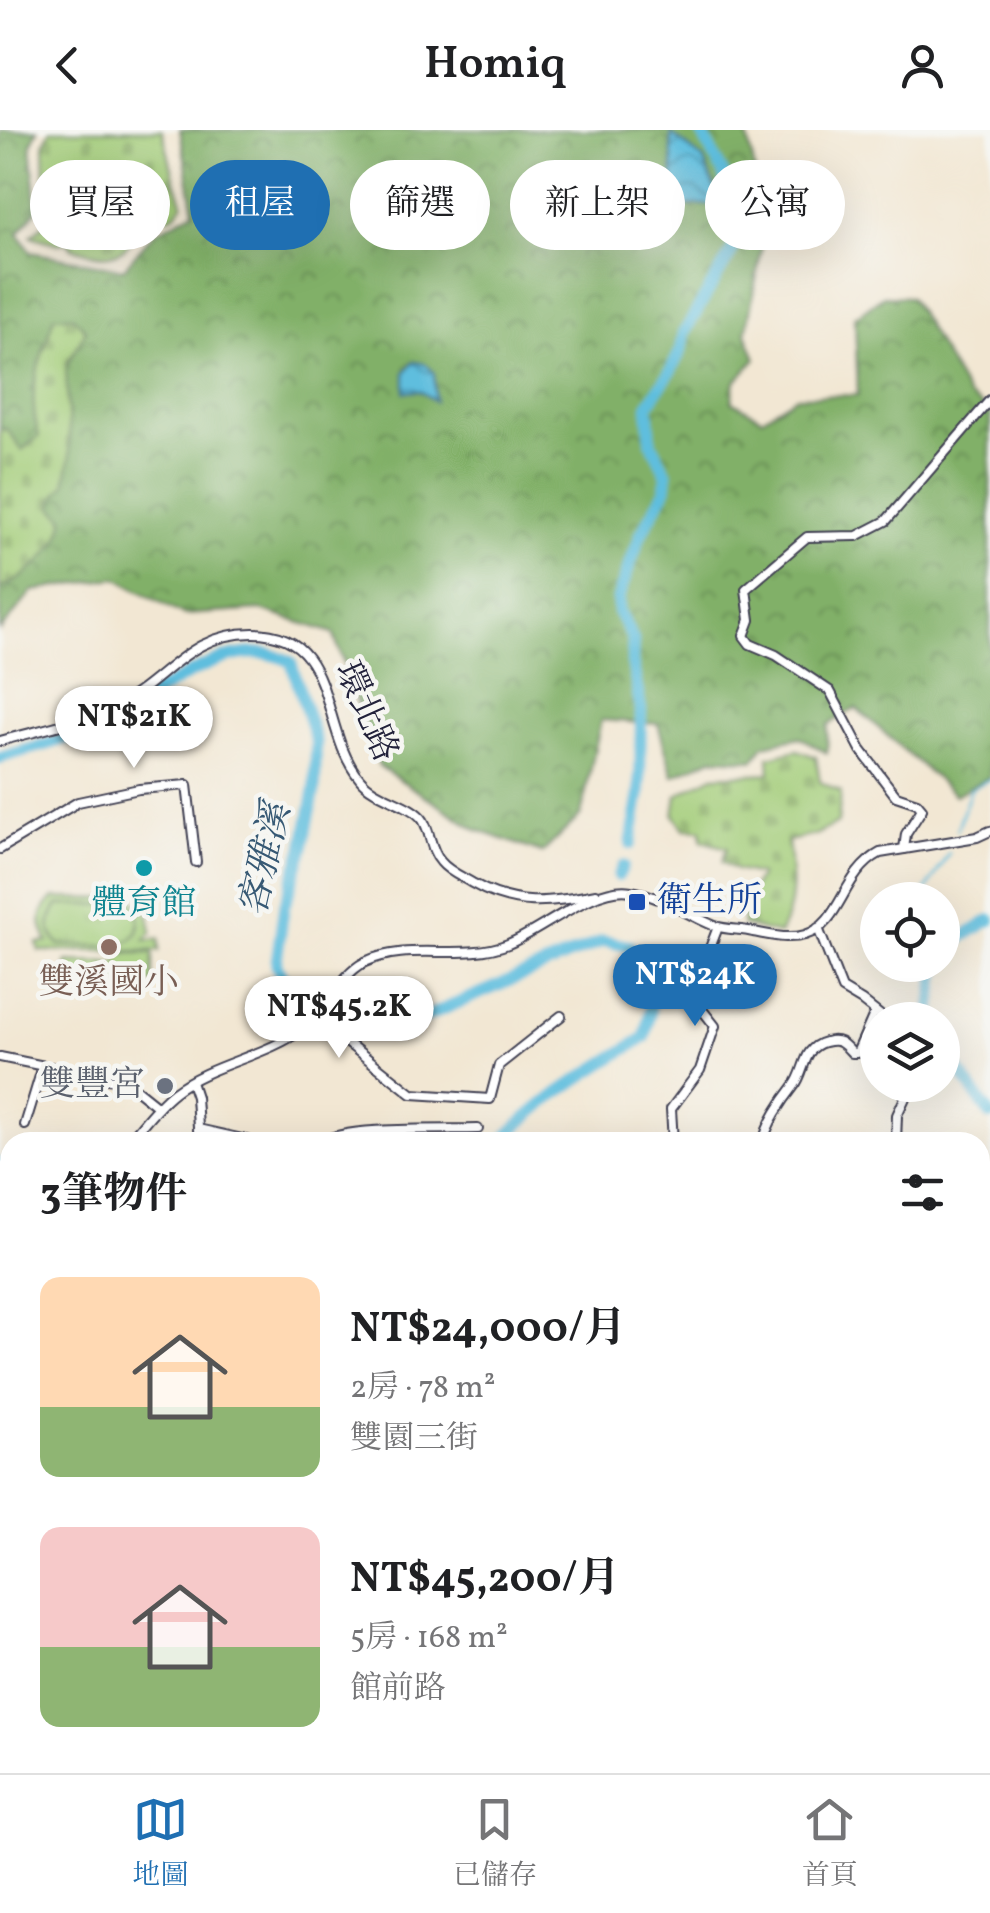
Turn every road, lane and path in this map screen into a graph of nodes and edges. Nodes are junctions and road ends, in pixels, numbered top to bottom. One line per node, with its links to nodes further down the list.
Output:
1 (990, 400): 5 (street)
2 (0, 741): 7 (street, 環北路)
3 (990, 831): 5 (street)
4 (0, 849): 6 (street)
5 (904, 849): 9 (street)
6 (196, 862)
7 (607, 892): 8 (street, 環北路); 12 (street)
8 (718, 927): 9 (street, 環北路); 26 (street)
9 (818, 928): 10 (street)
10 (860, 1002)
11 (561, 1016): 12 (street)
12 (315, 1017): 16 (street)
13 (860, 1045): 27 (street)
14 (0, 1057): 15 (street)
15 (43, 1066): 18 (street); 19 (street)
16 (191, 1082): 18 (street); 20 (street)
17 (903, 1102): 28 (street)
18 (158, 1107): 22 (street)
19 (25, 1125)
20 (198, 1129): 23 (street); 24 (street)
21 (478, 1129): 25 (street)
22 (137, 1132)
23 (198, 1132)
24 (211, 1132)
25 (388, 1132)
26 (672, 1132)
27 (766, 1132)
28 (896, 1132)

